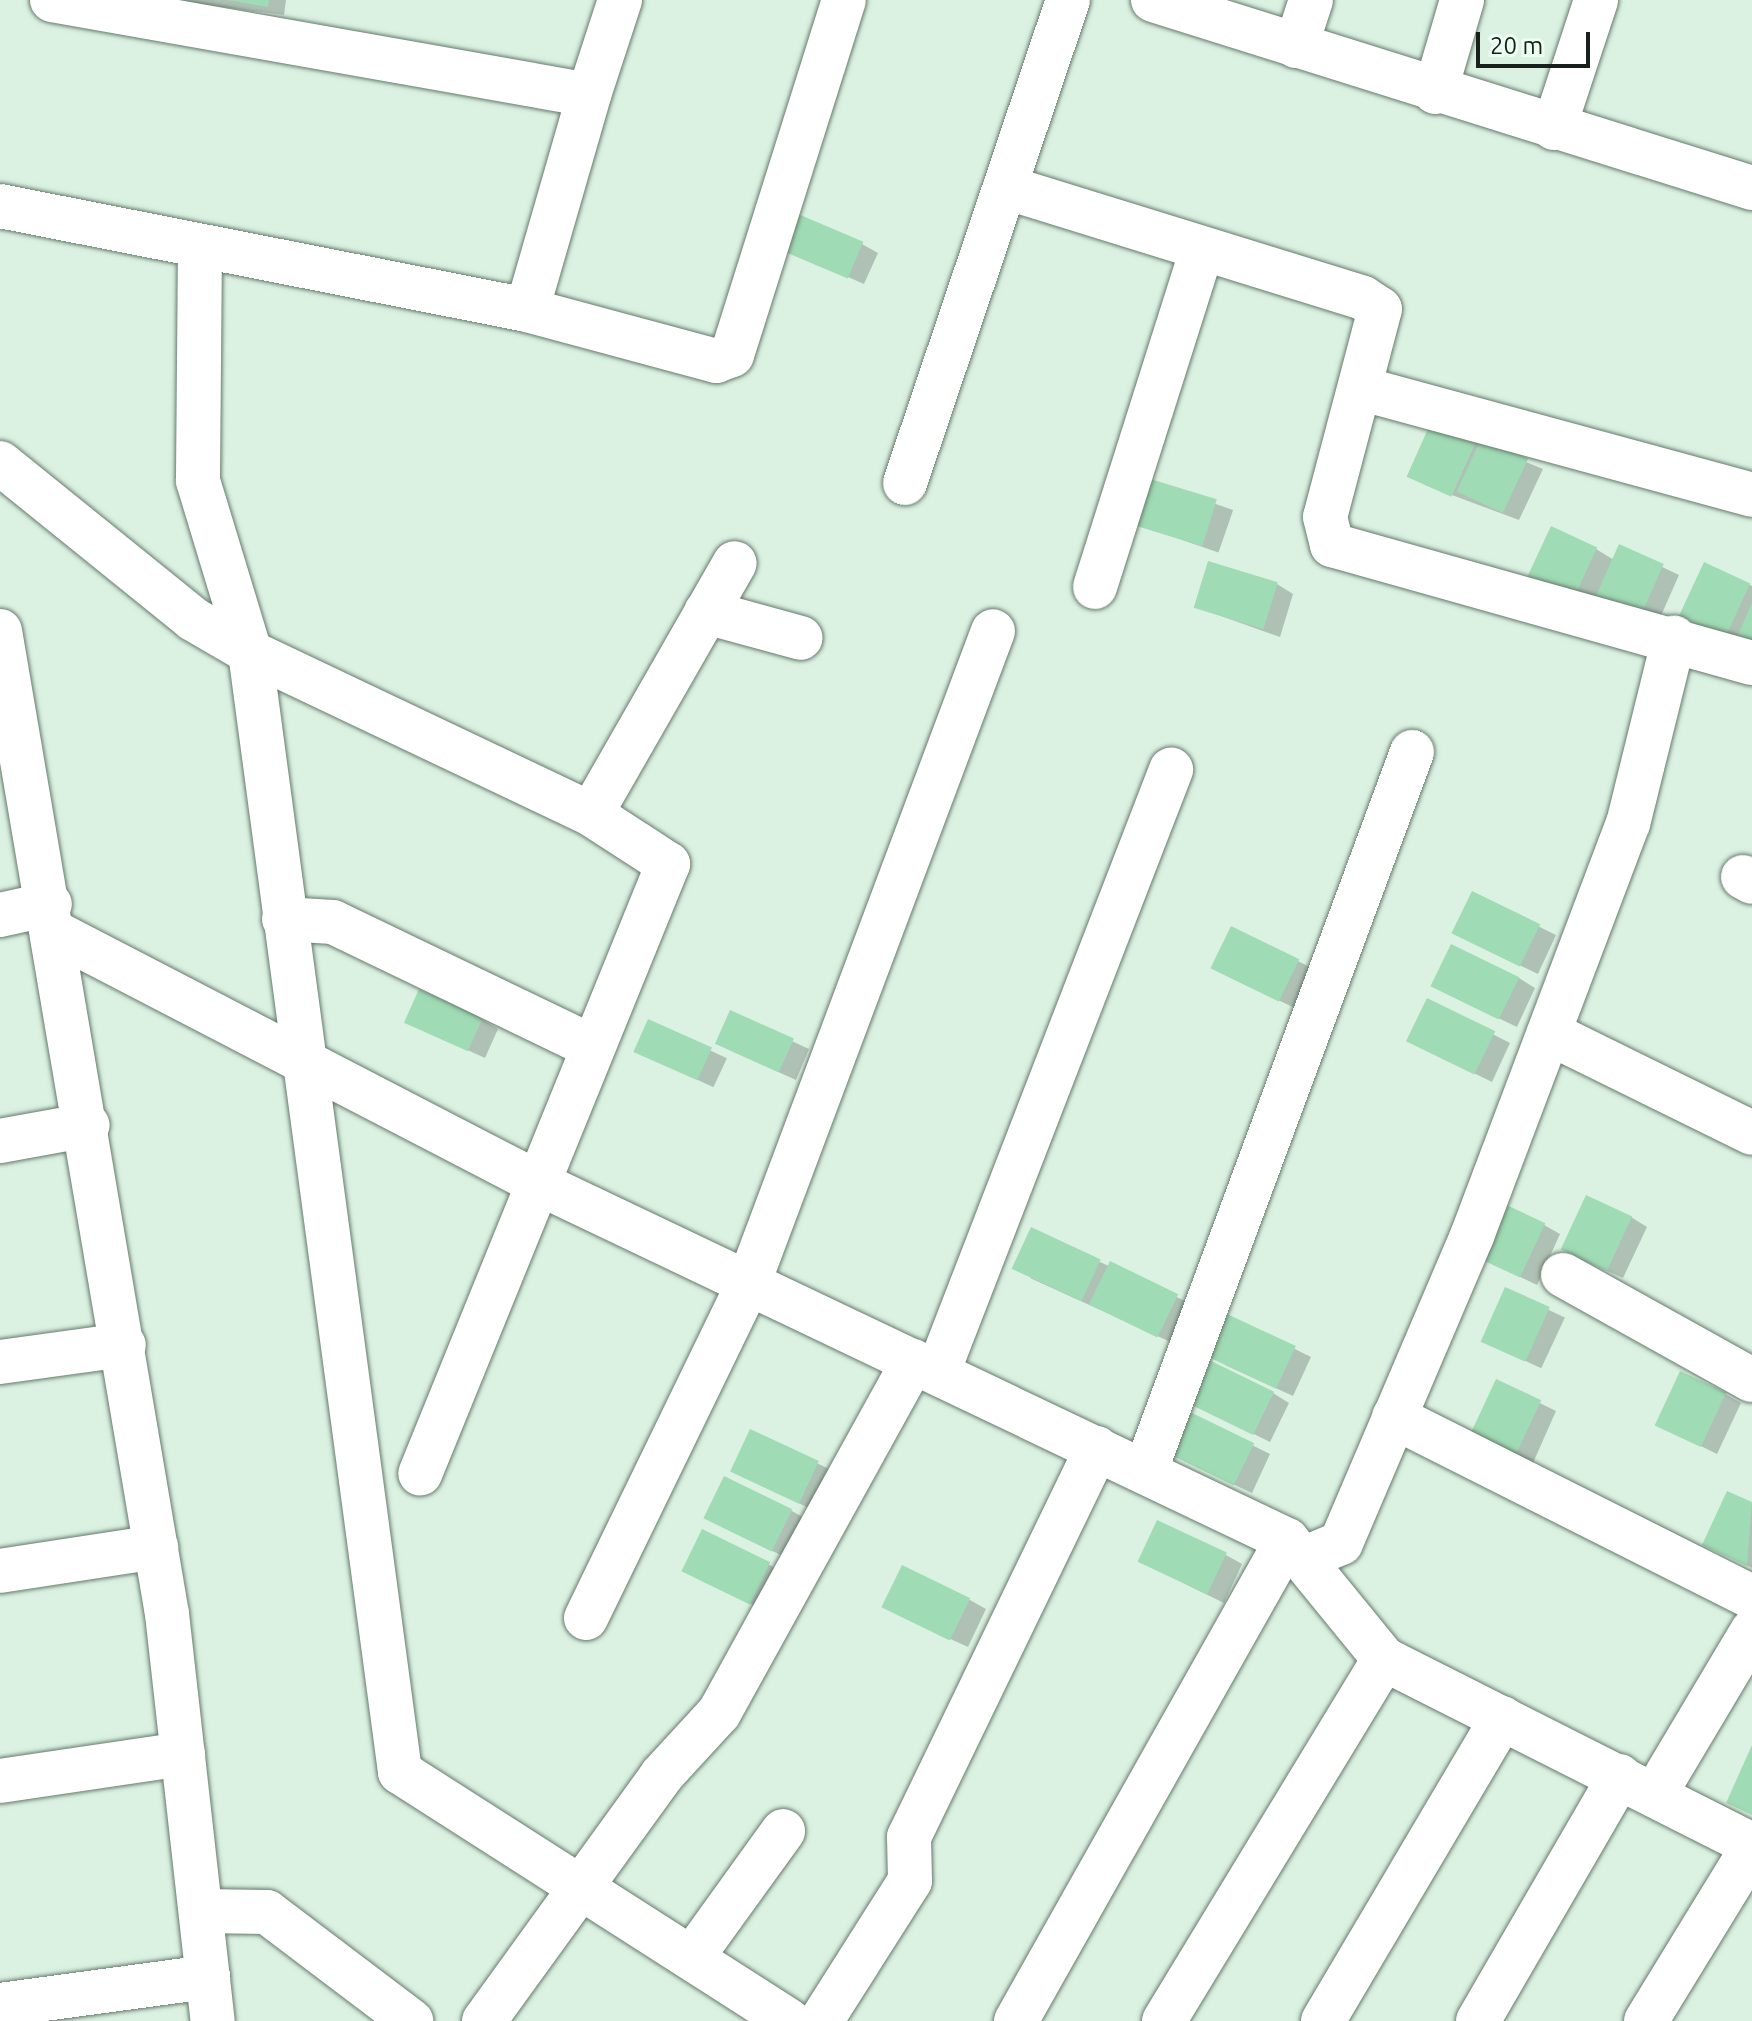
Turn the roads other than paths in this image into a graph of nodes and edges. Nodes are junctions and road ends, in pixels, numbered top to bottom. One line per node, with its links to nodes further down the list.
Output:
1 (52, 0): 11 (street)
2 (620, 0): 11 (street)
3 (844, 0): 18 (street)
4 (1068, 0): 13 (street)
5 (1311, 0): 9 (street)
6 (1462, 0): 10 (street)
7 (1596, 0): 12 (street)
8 (1166, 2): 9 (street)
9 (1296, 46): 10 (street)
10 (1435, 92): 12 (street)
11 (589, 95): 18 (street)
12 (1554, 128): 14 (street)
13 (1005, 187): 17 (street); 21 (street)
14 (1752, 188)
15 (0, 206): 16 (street)
16 (200, 247): 18 (street); 30 (street)
17 (1201, 253): 19 (street); 24 (street)
18 (527, 310)
19 (1363, 389): 22 (street); 29 (street)
20 (0, 463): 30 (street)
21 (905, 483)
22 (1752, 495)
23 (735, 563): 25 (street)
24 (1095, 587)
25 (706, 612): 28 (street); 35 (street)
26 (0, 631): 32 (street)
27 (993, 631): 47 (street)
28 (801, 638)
29 (1674, 638): 31 (street); 39 (street)
30 (250, 652): 35 (street); 38 (street)
31 (1752, 663)
32 (8, 718): 37 (street)
33 (1412, 752): 54 (street)
34 (1171, 770): 50 (street)
35 (591, 814): 40 (street)
36 (0, 915): 37 (street)
37 (53, 918): 41 (street); 42 (street)
38 (284, 919): 40 (street); 41 (street)
39 (1549, 1033): 43 (street); 52 (street)
40 (593, 1047): 45 (street)
41 (302, 1061): 45 (street); 69 (street)
42 (88, 1125): 44 (street); 48 (street)
43 (1752, 1133)
44 (0, 1141)
45 (540, 1184): 47 (street); 55 (street)
46 (1563, 1275): 51 (street)
47 (749, 1282): 50 (street); 60 (street)
48 (124, 1345): 49 (street); 56 (street)
49 (0, 1362)
50 (926, 1367): 53 (street); 69 (street)
51 (1752, 1380)
52 (1394, 1417): 57 (street); 59 (street)
53 (1097, 1448): 54 (street); 78 (street)
54 (1145, 1472): 57 (street)
55 (420, 1474)
56 (156, 1547): 58 (street); 64 (street)
57 (1295, 1550): 62 (street); 79 (street)
58 (0, 1571)
59 (1752, 1597)
60 (586, 1618)
61 (1752, 1631): 66 (street)
62 (1384, 1659): 63 (street); 80 (street)
63 (1502, 1718): 66 (street); 81 (street)
64 (183, 1754): 65 (street); 70 (street)
65 (0, 1781)
66 (1637, 1785): 68 (street); 82 (street)
67 (783, 1831): 71 (street)
68 (1752, 1846): 83 (street)
69 (582, 1885): 71 (street); 76 (street)
70 (201, 1911): 72 (street); 75 (street)
71 (693, 1956): 77 (street)
72 (208, 1977): 73 (street); 74 (street)
73 (0, 2005)
74 (213, 2021)
75 (411, 2021)
76 (484, 2021)
77 (789, 2021)
78 (821, 2021)
79 (1016, 2021)
80 (1164, 2021)
81 (1323, 2021)
82 (1478, 2021)
83 (1646, 2021)

